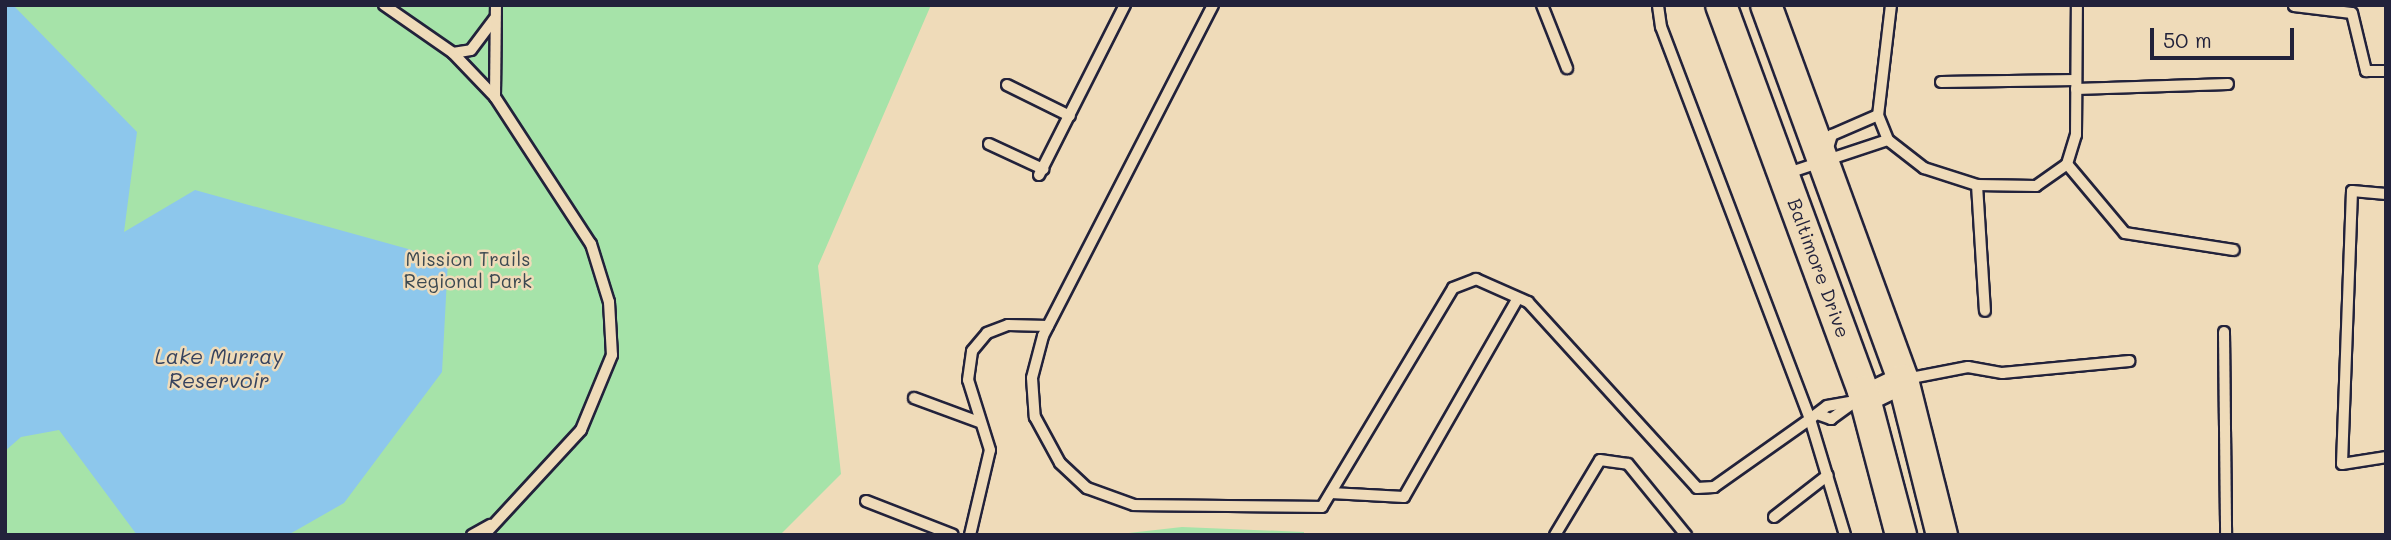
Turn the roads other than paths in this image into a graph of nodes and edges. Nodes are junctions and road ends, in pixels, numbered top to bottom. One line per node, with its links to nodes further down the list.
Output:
1 (384, 5): 12 (lane)
2 (1213, 5): 32 (lane)
3 (1542, 5): 13 (lane)
4 (1658, 5): 38 (lane)
5 (1721, 5): 26 (main road, Baltimore Drive)
6 (1766, 5): 24 (main road)
7 (1891, 5): 20 (lane)
8 (2077, 5): 18 (lane)
9 (1124, 6): 21 (lane)
10 (2294, 6): 14 (lane)
11 (496, 11): 12 (lane); 19 (lane)
12 (453, 53): 19 (lane)
13 (1567, 68)
14 (2386, 71)
15 (1941, 82): 18 (lane)
16 (2228, 84): 18 (lane)
17 (1007, 85): 21 (lane)
18 (2076, 85): 25 (lane)
19 (495, 97): 45 (lane)
20 (1878, 115): 22 (lane); 24 (lane)
21 (1070, 116): 23 (lane)
22 (1888, 140): 24 (lane); 27 (lane)
23 (989, 144)
24 (1825, 158): 26 (lane); 35 (main road)
25 (2067, 164): 27 (lane); 29 (lane)
26 (1785, 174): 37 (main road, Baltimore Drive)
27 (1977, 185): 31 (lane)
28 (2386, 194): 40 (lane)
29 (2234, 250)
30 (1518, 298): 38 (lane); 42 (lane); 42 (lane)
31 (1985, 311)
32 (1048, 326): 39 (lane); 42 (lane)
33 (2224, 332): 55 (lane)
34 (2129, 361): 35 (lane)
35 (1903, 380): 37 (street); 54 (main road)
36 (914, 398): 39 (lane)
37 (1860, 400): 38 (lane); 53 (main road, Baltimore Drive)
38 (1815, 417): 41 (lane)
39 (979, 422): 49 (lane)
40 (2386, 457)
41 (1828, 475): 44 (lane); 52 (lane)
42 (1331, 493)
43 (866, 501): 48 (lane)
44 (1774, 517)
45 (495, 522): 46 (lane); 47 (lane)
46 (472, 535)
47 (484, 535)
48 (953, 535)
49 (970, 535)
50 (1555, 535): 51 (lane)
51 (1686, 535)
52 (1844, 535)
53 (1900, 535)
54 (1942, 535)
55 (2226, 535)

